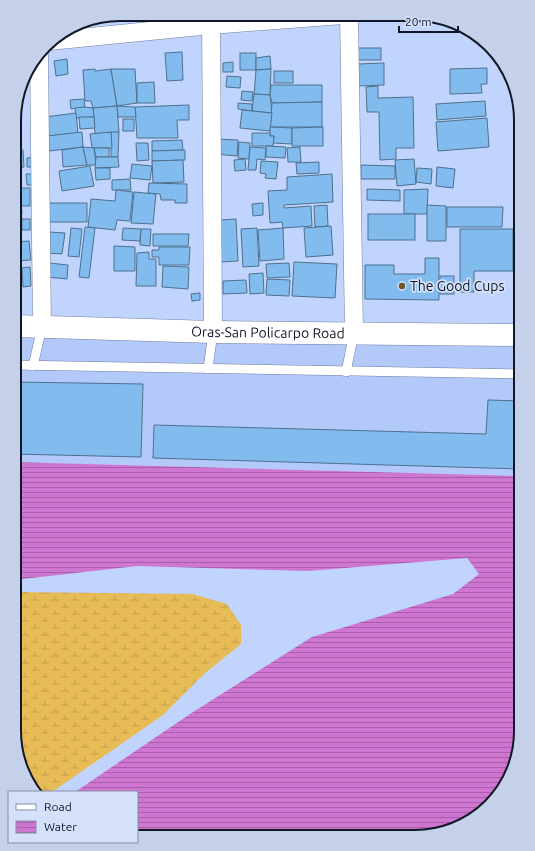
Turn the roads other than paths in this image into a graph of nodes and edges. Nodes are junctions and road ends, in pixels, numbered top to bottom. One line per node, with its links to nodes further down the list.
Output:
1 (203, 21): 4 (street)
2 (211, 21): 8 (street)
3 (349, 21): 9 (street)
4 (63, 39)
5 (38, 64): 7 (street)
6 (21, 326): 7 (main road, Oras-San Policarpo Road)
7 (42, 327): 8 (main road, Oras-San Policarpo Road); 12 (lane)
8 (213, 332): 9 (main road, Oras-San Policarpo Road); 13 (lane)
9 (354, 333): 10 (main road, Oras-San Policarpo Road); 14 (lane)
10 (514, 335)
11 (21, 365): 12 (lane)
12 (33, 366): 13 (lane)
13 (208, 369): 14 (lane)
14 (346, 372): 15 (lane)
15 (514, 374)

